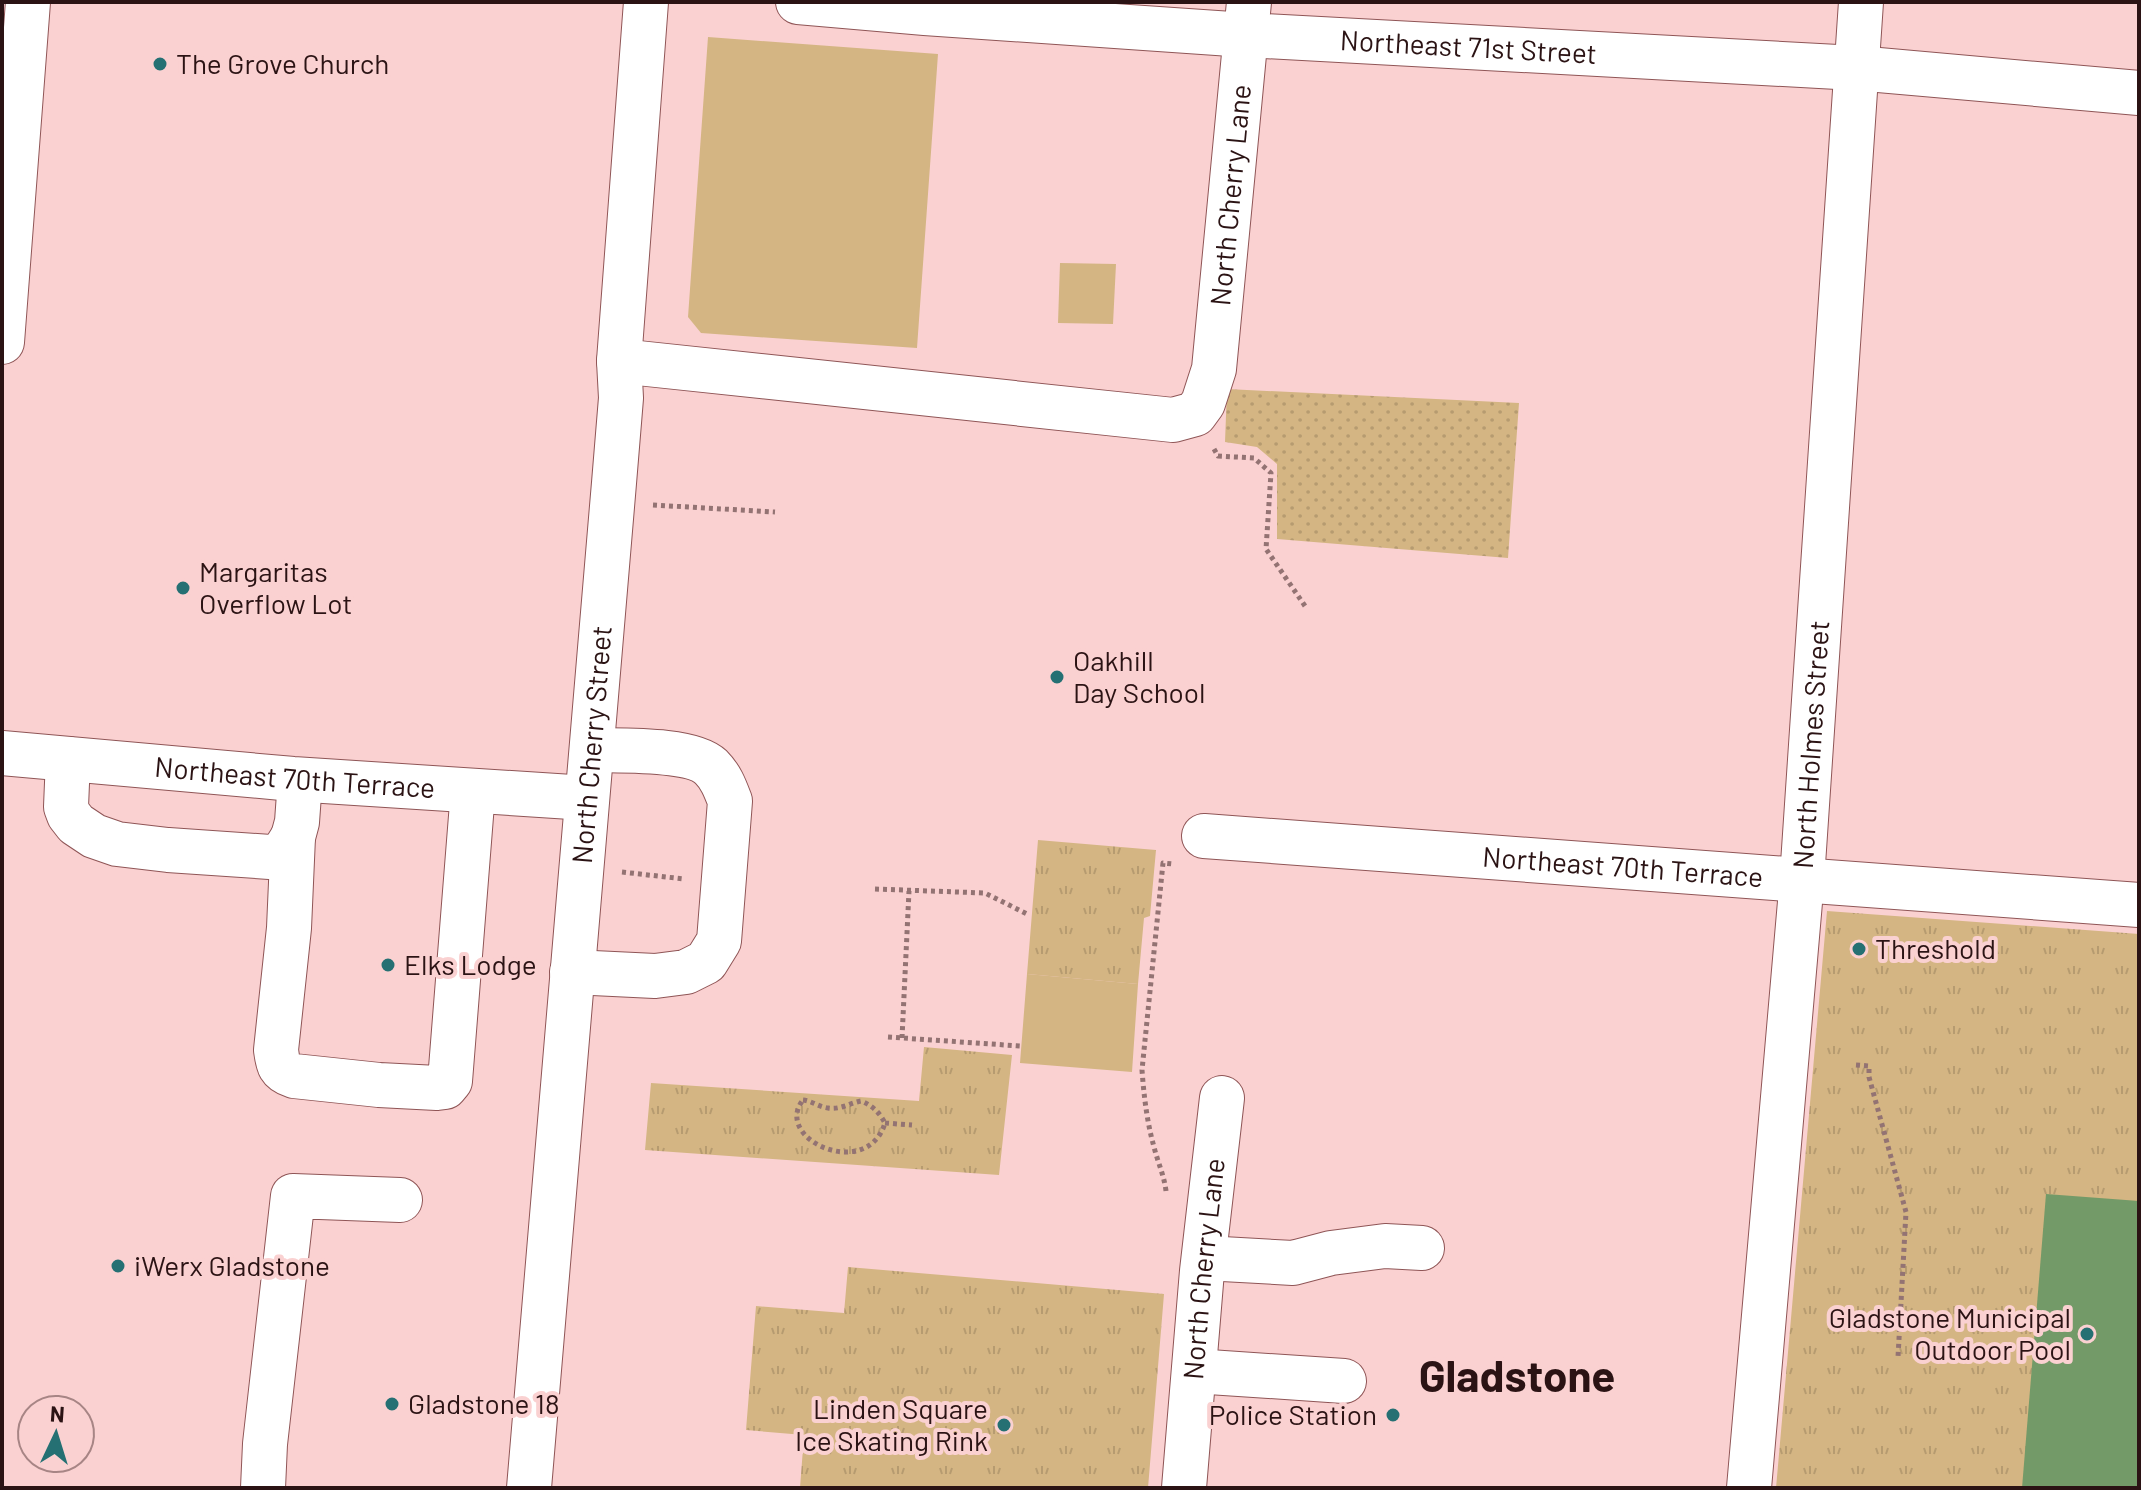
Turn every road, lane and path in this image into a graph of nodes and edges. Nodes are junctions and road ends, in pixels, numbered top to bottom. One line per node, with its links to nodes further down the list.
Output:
1 (28, 2): 8 (street)
2 (646, 2): 9 (street, North Cherry Street)
3 (798, 2): 5 (street, Northeast 71st Street)
4 (1861, 2): 6 (street, North Holmes Street)
5 (1247, 18): 6 (street, Northeast 71st Street); 10 (street, North Cherry Lane)
6 (1856, 68): 7 (street, Northeast 71st Street); 23 (street, North Holmes Street)
7 (2139, 93)
8 (2, 342)
9 (619, 361): 10 (street); 11 (street, North Cherry Street)
10 (1202, 400): 13 (path)
11 (613, 502): 12 (path); 14 (street, North Cherry Street)
12 (775, 512)
13 (1305, 606)
14 (592, 750): 19 (street, North Cherry Street); 24 (street)
15 (2, 753): 16 (street, Northeast 70th Terrace)
16 (68, 759): 17 (street, Northeast 70th Terrace); 21 (street)
17 (300, 780): 18 (street, Northeast 70th Terrace); 21 (street)
18 (473, 791): 19 (street, Northeast 70th Terrace); 21 (street)
19 (587, 798): 29 (street, North Cherry Street)
20 (1204, 836): 23 (street, Northeast 70th Terrace); 37 (path)
21 (293, 837)
22 (617, 871): 24 (path)
23 (1802, 879): 27 (street, Northeast 70th Terrace); 47 (street, North Holmes Street)
24 (724, 883): 29 (street)
25 (875, 889): 26 (path)
26 (909, 891): 28 (path); 31 (path)
27 (2139, 905)
28 (1027, 914)
29 (572, 972): 45 (street, North Cherry Street)
30 (888, 1037): 31 (path)
31 (902, 1038): 32 (path)
32 (1020, 1046)
33 (1856, 1065): 41 (path)
34 (1222, 1098): 40 (street, North Cherry Lane)
35 (885, 1123): 35 (path); 36 (path)
36 (912, 1125)
37 (1166, 1199)
38 (400, 1200): 44 (street)
39 (1422, 1248): 40 (street)
40 (1204, 1258): 42 (street, North Cherry Lane)
41 (1898, 1357)
42 (1194, 1371): 43 (street); 46 (street, North Cherry Lane)
43 (1344, 1381)
44 (263, 1488)
45 (529, 1488)
46 (1184, 1488)
47 (1749, 1488)

